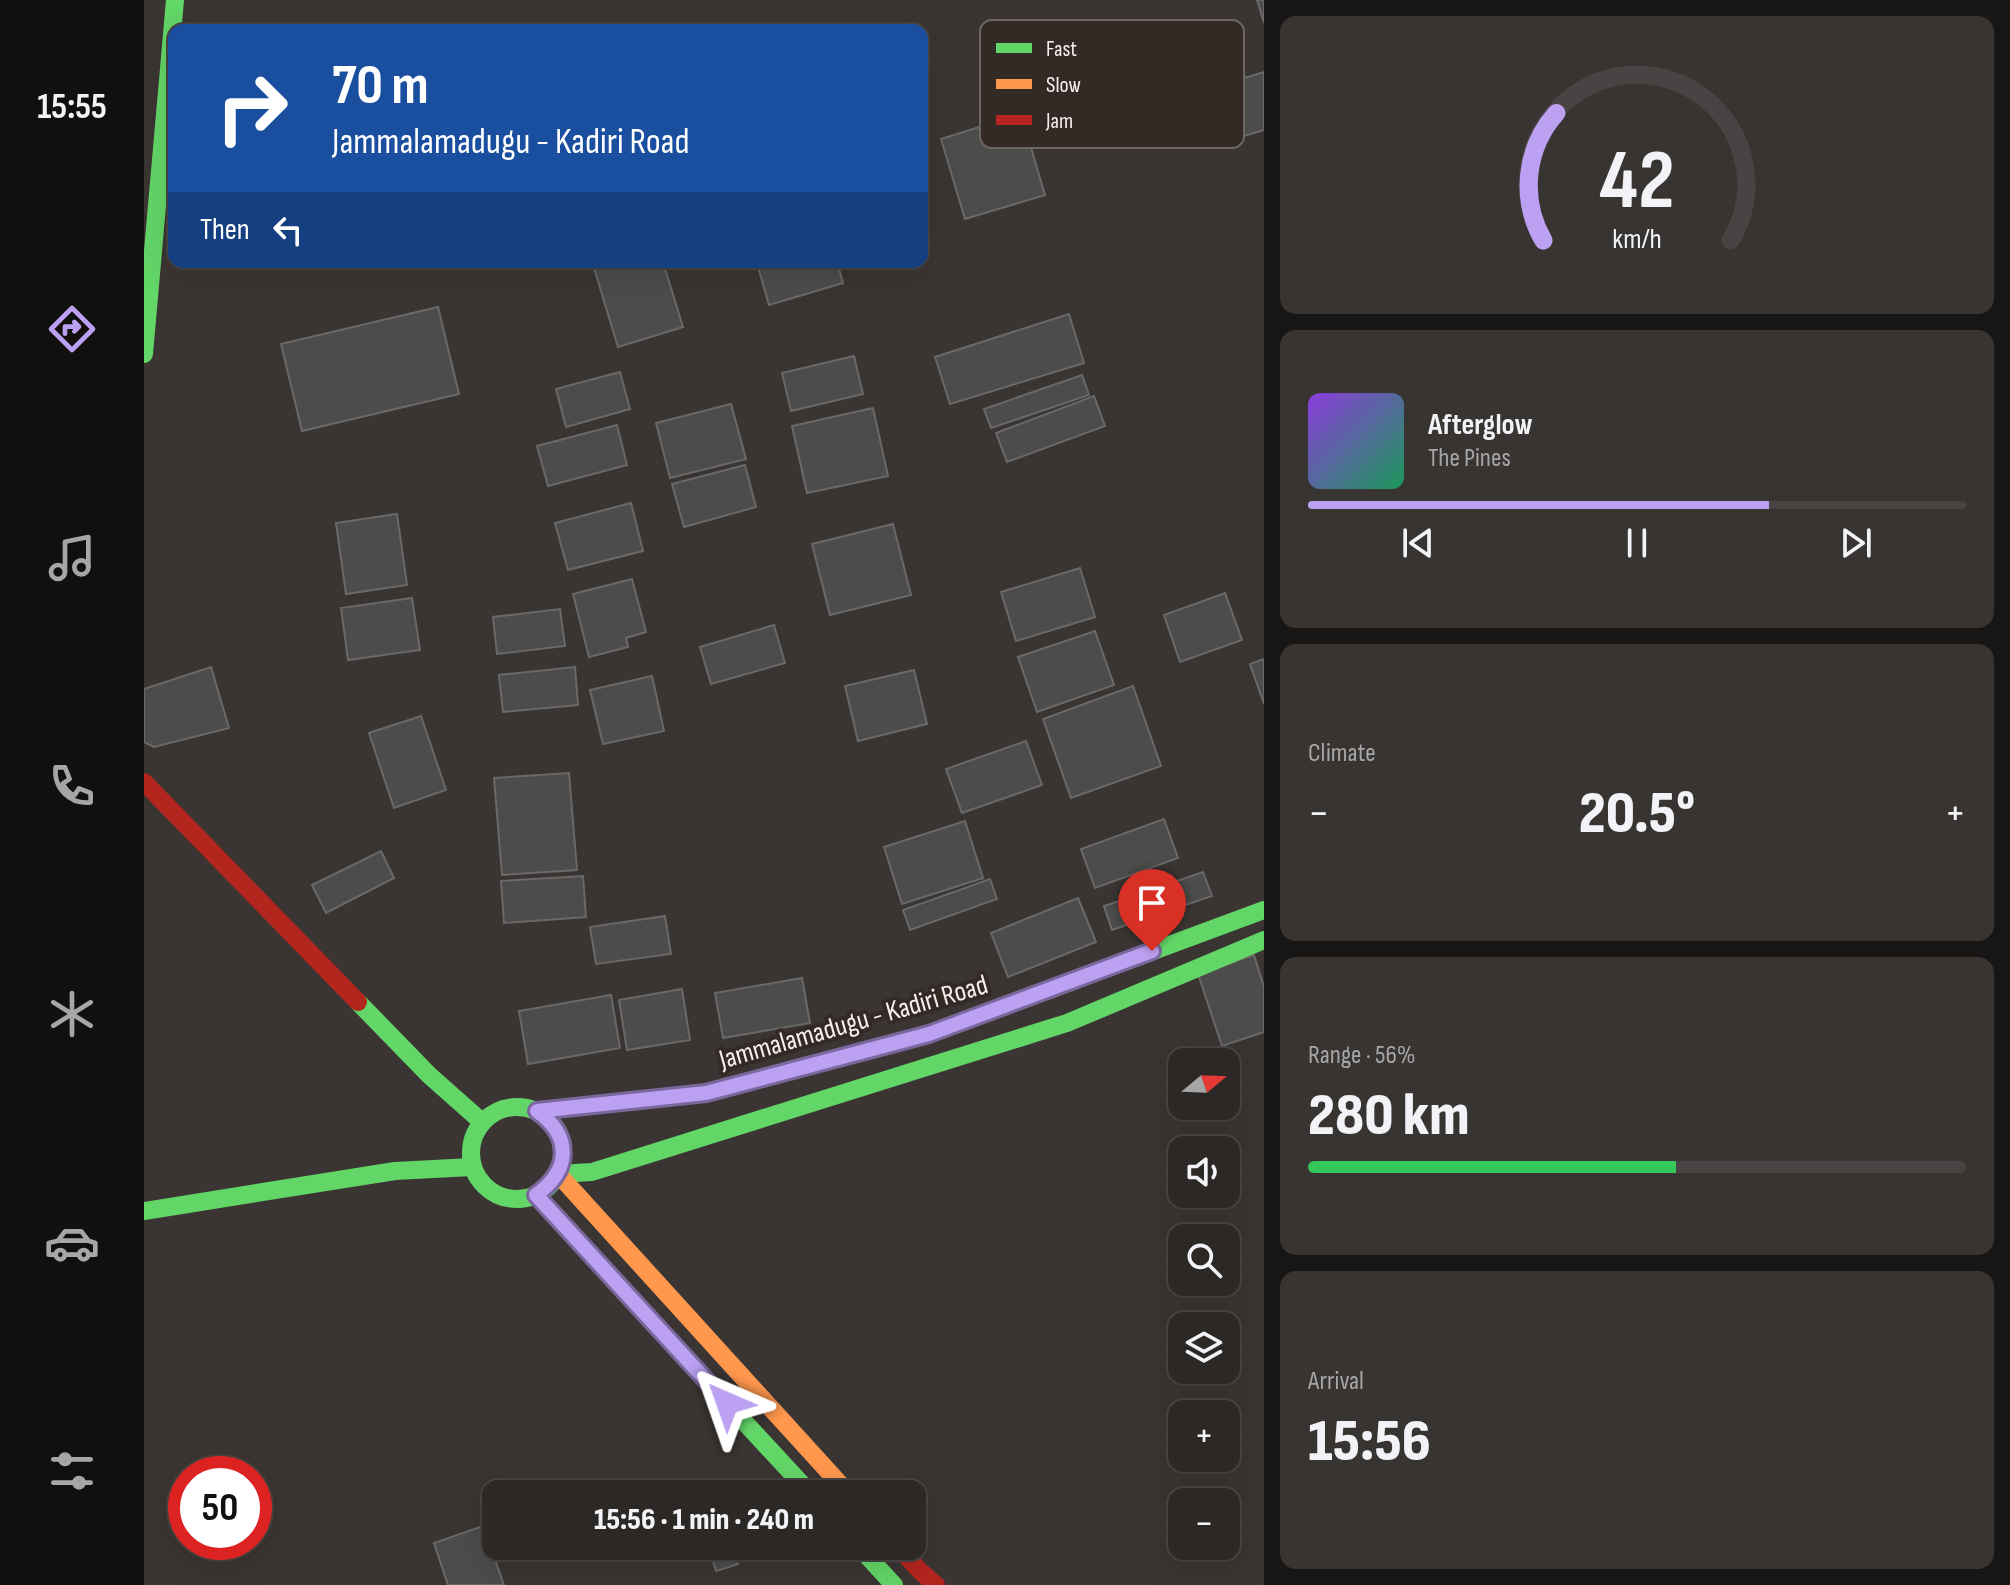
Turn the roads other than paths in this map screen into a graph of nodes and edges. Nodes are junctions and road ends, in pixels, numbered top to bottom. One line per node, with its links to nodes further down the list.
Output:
1 (175, 0): 2 (main road)
2 (173, 24)
3 (168, 80): 4 (main road)
4 (144, 354)
5 (144, 782): 9 (main road)
6 (1264, 910): 8 (main road, Jammalamadugu - Kadiri Road)
7 (1264, 940): 11 (main road)
8 (537, 1111): 9 (main road, Jammalamadugu - Kadiri Road); 11 (main road)
9 (482, 1122): 10 (main road)
10 (472, 1167): 12 (main road); 13 (main road)
11 (558, 1174): 12 (main road); 15 (main road)
12 (536, 1195): 14 (main road)
13 (144, 1211)
14 (798, 1480)
15 (836, 1480)
16 (871, 1560): 18 (main road)
17 (910, 1560): 19 (main road)
18 (894, 1585)
19 (936, 1585)

